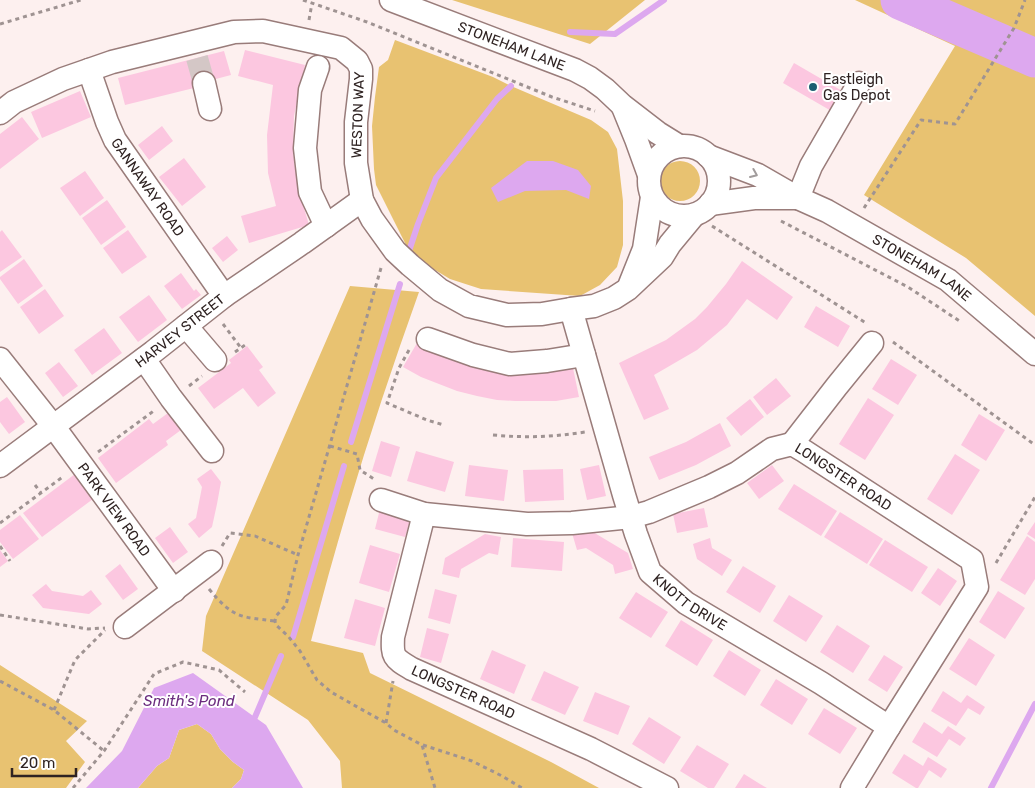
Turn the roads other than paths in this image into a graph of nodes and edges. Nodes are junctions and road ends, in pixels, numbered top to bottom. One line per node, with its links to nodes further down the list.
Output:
1 (391, 0): 6 (street, STONEHAM LANE)
2 (318, 67): 16 (street)
3 (89, 70): 8 (street, WESTON WAY); 14 (street, WESTON WAY); 18 (street, GANNAWAY ROAD)
4 (204, 83): 7 (street)
5 (859, 83): 13 (street)
6 (623, 106): 9 (street, STONEHAM LANE); 11 (street, STONEHAM LANE)
7 (210, 109)
8 (0, 113)
9 (679, 146): 10 (street); 11 (street)
10 (708, 156): 13 (street, STONEHAM LANE, one-way to 13); 15 (street)
11 (649, 175): 12 (street)
12 (652, 197): 15 (street); 17 (street)
13 (798, 198): 15 (street, STONEHAM LANE); 23 (street, STONEHAM LANE)
14 (362, 200): 16 (street, HARVEY STREET); 19 (street, WESTON WAY)
15 (707, 216): 17 (street, WESTON WAY)
16 (326, 226): 18 (street, HARVEY STREET)
17 (628, 289): 19 (street, WESTON WAY)
18 (224, 296): 20 (street, HARVEY STREET)
19 (572, 310): 24 (street, KNOTT DRIVE)
20 (186, 326): 26 (street, HARVEY STREET); 27 (street)
21 (428, 339): 24 (street)
22 (872, 343): 29 (street)
23 (1035, 354)
24 (584, 356): 34 (street, KNOTT DRIVE)
25 (0, 358): 28 (street, PARK VIEW ROAD)
26 (144, 359): 28 (street, HARVEY STREET); 30 (street)
27 (217, 363)
28 (54, 427): 31 (street, HARVEY STREET); 36 (street, PARK VIEW ROAD)
29 (792, 444): 34 (street, LONGSTER ROAD); 38 (street, LONGSTER ROAD)
30 (212, 451)
31 (0, 466)
32 (381, 500): 33 (street, LONGSTER ROAD)
33 (424, 514): 34 (street, LONGSTER ROAD); 39 (street, LONGSTER ROAD)
34 (631, 518): 38 (street, KNOTT DRIVE)
35 (204, 568): 36 (street)
36 (174, 591): 37 (street)
37 (125, 627)
38 (889, 727): 40 (street)
39 (667, 788)
40 (852, 788)

